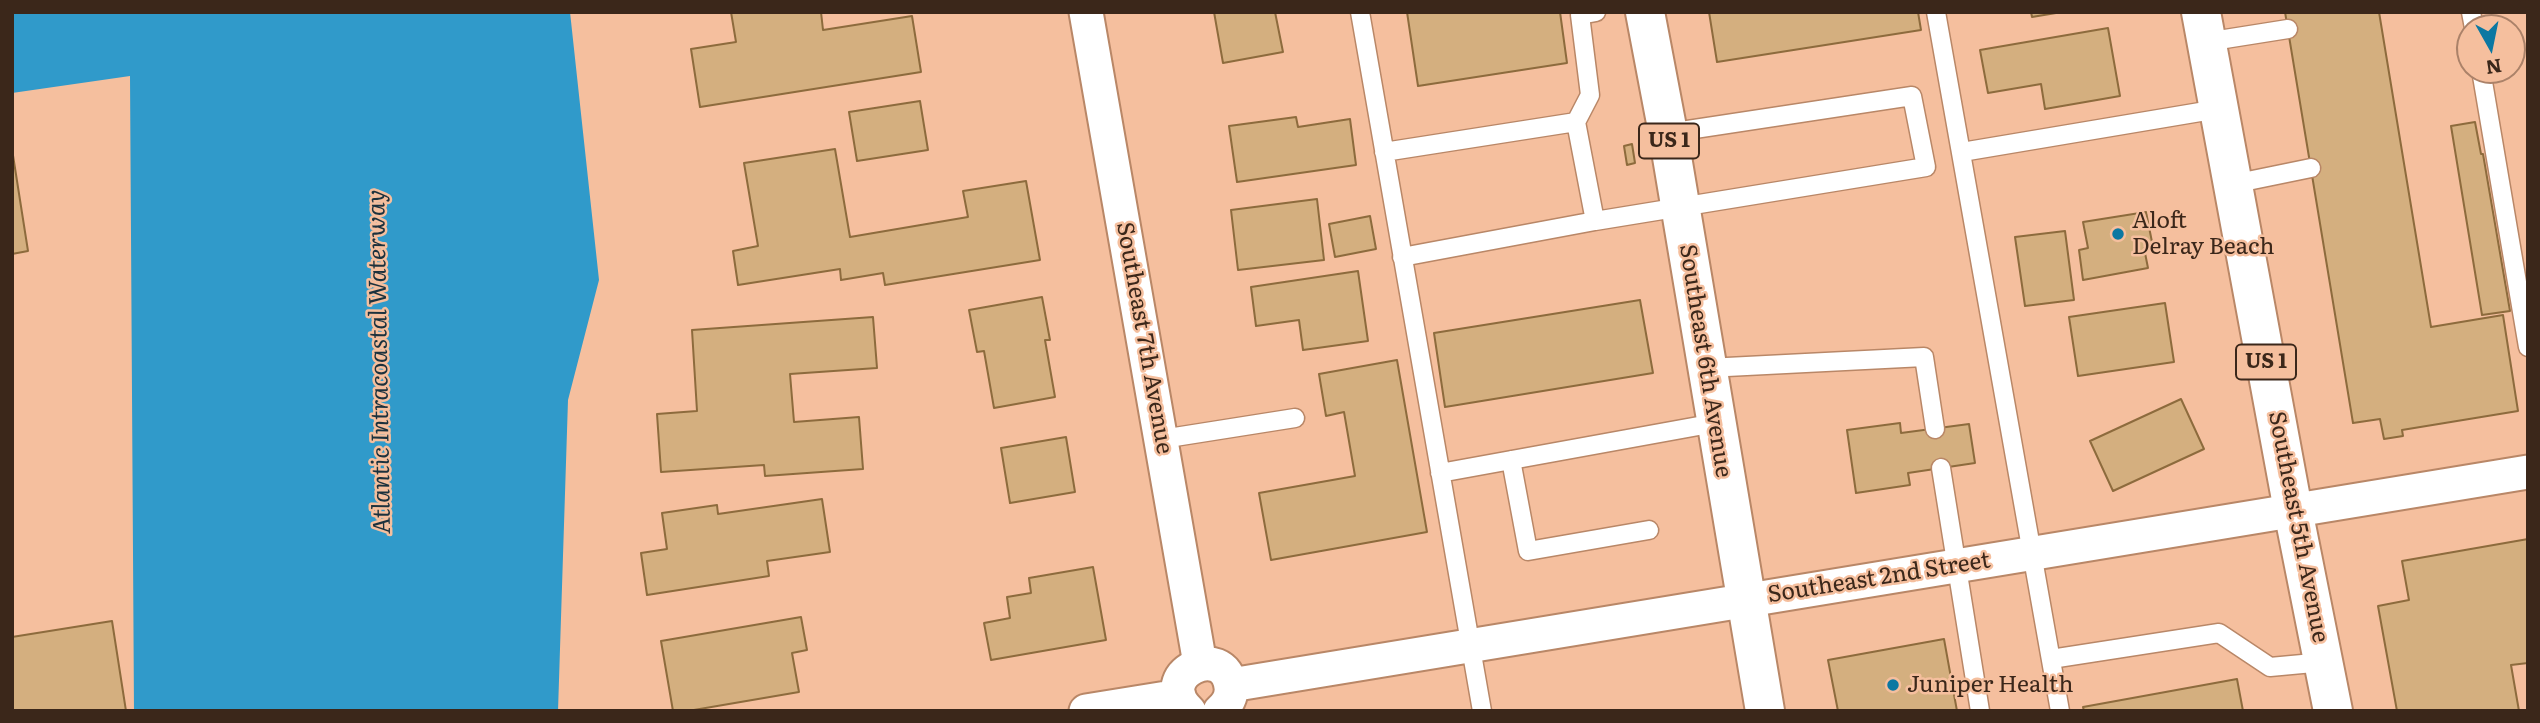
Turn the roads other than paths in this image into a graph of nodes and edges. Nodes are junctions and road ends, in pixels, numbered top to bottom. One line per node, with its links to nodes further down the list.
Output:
1 (1086, 12): 24 (street, Southeast 7th Avenue)
2 (1360, 12): 12 (lane)
3 (1596, 12): 10 (lane)
4 (1645, 12): 11 (main road, Southeast 6th Avenue / US 1)
5 (1936, 12): 13 (lane)
6 (2204, 27): 7 (lane); 9 (main road, Southeast 5th Avenue / US 1)
7 (2288, 29)
8 (2483, 84): 19 (lane)
9 (2218, 109): 13 (lane); 15 (main road, Southeast 5th Avenue / US 1)
10 (1576, 122): 12 (lane); 17 (lane)
11 (1668, 133): 16 (main road, Southeast 6th Avenue / US 1); 16 (lane)
12 (1384, 152): 18 (lane)
13 (1962, 152): 31 (lane)
14 (2311, 168): 15 (lane)
15 (2233, 184): 29 (main road, Southeast 5th Avenue / US 1)
16 (1680, 205): 17 (lane); 20 (main road, Southeast 6th Avenue / US 1)
17 (1595, 221): 18 (lane)
18 (1402, 257): 28 (lane)
19 (2528, 346)
20 (1707, 368): 22 (main road, Southeast 6th Avenue / US 1); 23 (lane)
21 (1295, 418): 24 (lane)
22 (1715, 424): 25 (lane); 33 (main road, Southeast 6th Avenue / US 1)
23 (1935, 429)
24 (1162, 439): 37 (street, Southeast 7th Avenue)
25 (1511, 460): 28 (lane); 30 (lane)
26 (1941, 468): 32 (lane)
27 (2528, 472): 29 (street, Southeast 2nd Street)
28 (1440, 473): 34 (lane)
29 (2293, 510): 31 (street, Southeast 2nd Street); 36 (main road, Southeast 5th Avenue / US 1)
30 (1649, 530)
31 (2033, 553): 32 (street, Southeast 2nd Street); 35 (lane)
32 (1956, 565): 33 (street, Southeast 2nd Street); 43 (lane)
33 (1745, 600): 34 (street, Southeast 2nd Street); 42 (main road, Southeast 6th Avenue / US 1)
34 (1470, 646): 38 (street, Southeast 2nd Street); 41 (lane)
35 (2051, 659): 36 (lane); 44 (lane)
36 (2324, 662): 45 (main road, Southeast 5th Avenue / US 1)
37 (1200, 664): 38 (street); 39 (street)
38 (1225, 698)
39 (1184, 703): 40 (street)
40 (1086, 711)
41 (1482, 711)
42 (1765, 711)
43 (1980, 711)
44 (2060, 711)
45 (2333, 711)

